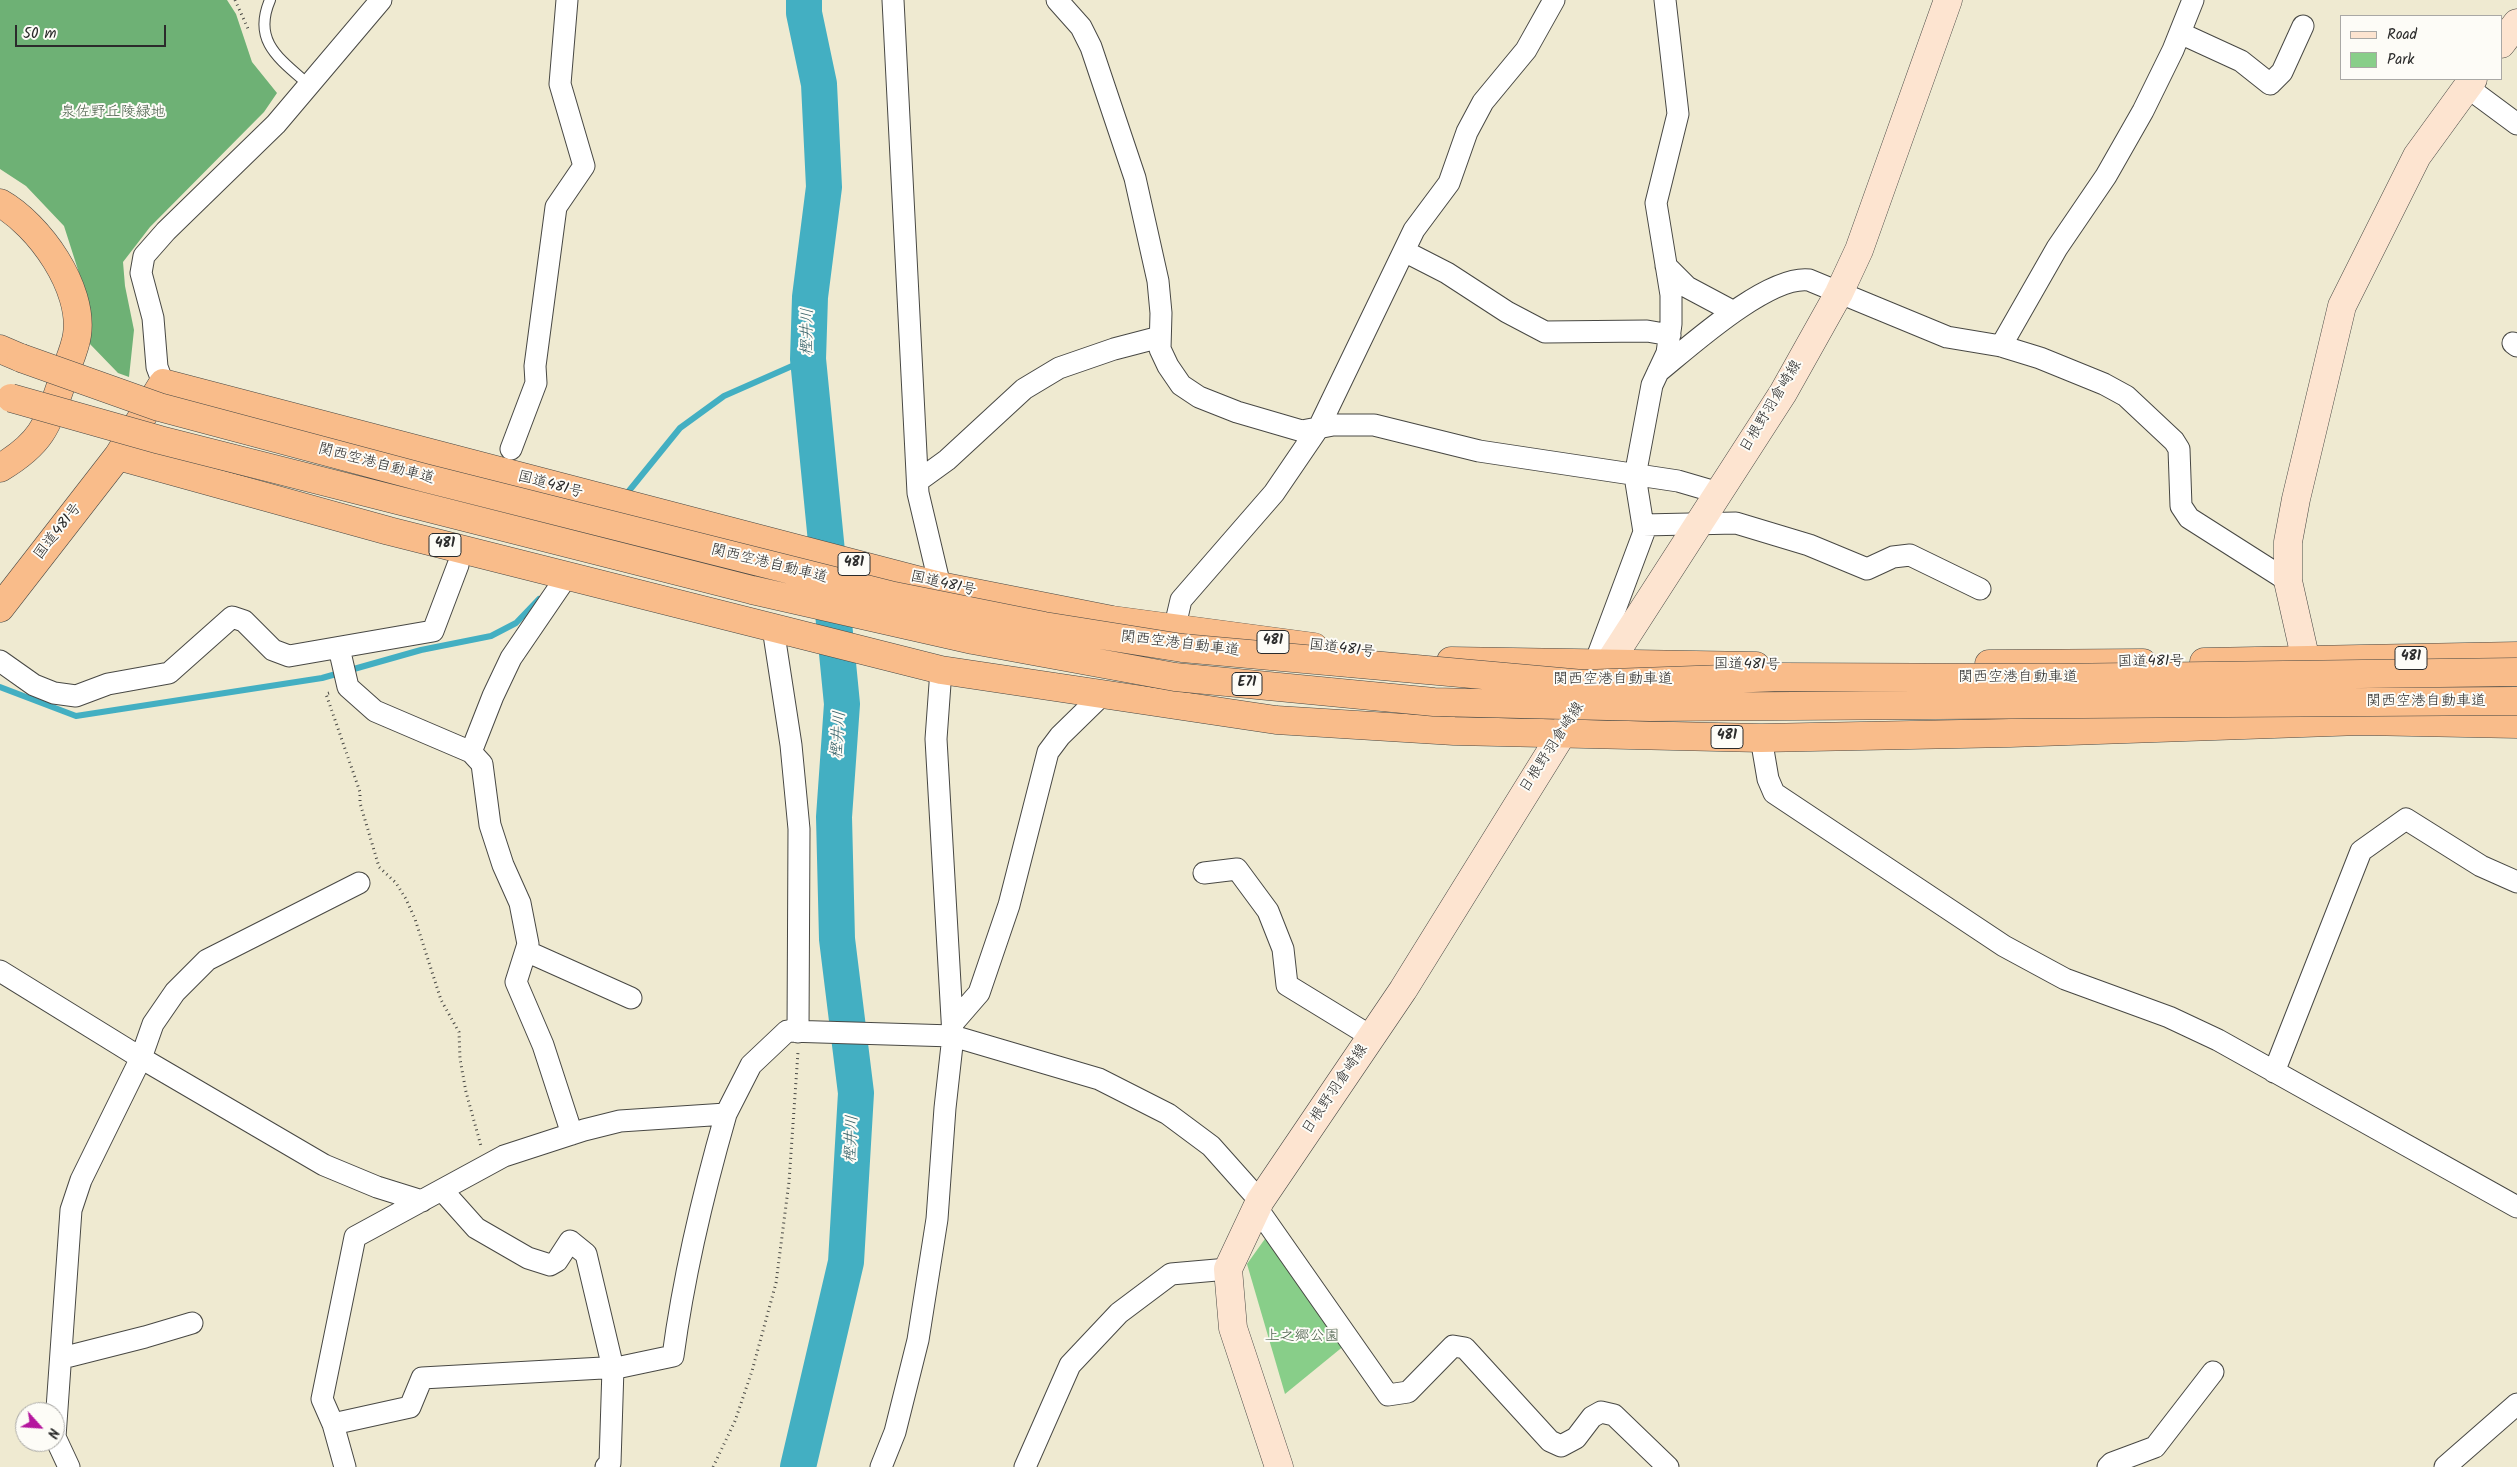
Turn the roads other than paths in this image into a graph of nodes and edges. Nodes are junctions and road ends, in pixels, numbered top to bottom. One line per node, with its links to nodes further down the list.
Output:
1 (270, 0): 14 (lane)
2 (381, 0): 27 (street)
3 (567, 0): 30 (street)
4 (893, 0): 34 (street)
5 (1057, 0): 23 (street)
6 (1554, 0): 18 (street)
7 (1665, 0): 19 (street)
8 (1948, 0): 20 (main road, 日根野羽倉崎線)
9 (2193, 0): 12 (street)
10 (2517, 23): 13 (main road)
11 (2303, 26): 12 (street)
12 (2180, 33): 24 (street)
13 (2502, 43)
14 (301, 78)
15 (2470, 83): 16 (street); 40 (main road)
16 (2517, 124)
17 (0, 203): 32 (highway)
18 (1404, 251): 22 (street); 29 (street)
19 (1666, 266): 21 (street); 22 (street)
20 (1839, 293): 21 (street); 24 (street); 35 (main road, 日根野羽倉崎線)
21 (1732, 311): 26 (street)
22 (1670, 335): 26 (street)
23 (1160, 337): 29 (street); 34 (street)
24 (2001, 346): 40 (street)
25 (10, 354): 54 (highway, 関西空港自動車道 / E71, bridge)
26 (1658, 372): 33 (street)
27 (163, 383): 31 (highway, 国道481号); 41 (highway, 国道481号 / 481)
28 (5, 397): 56 (highway, 関西空港自動車道 / E71, bridge)
29 (1319, 427): 33 (street); 45 (street)
30 (511, 449)
31 (118, 456): 39 (highway, 481); 43 (highway, 国道481号)
32 (0, 468)
33 (1635, 476): 35 (street); 37 (street)
34 (918, 481): 41 (street)
35 (1719, 493): 36 (main road, 日根野羽倉崎線)
36 (1699, 524): 37 (street); 42 (street); 52 (main road, 日根野羽倉崎線)
37 (1643, 525): 52 (street)
38 (458, 566): 47 (street)
39 (567, 576): 44 (highway, 481); 60 (street)
40 (2288, 581): 51 (main road)
41 (940, 586): 45 (highway, 国道481号 / 481)
42 (1980, 589)
43 (0, 608)
44 (774, 628): 53 (highway, 481); 68 (street)
45 (1174, 630): 52 (highway, 国道481号 / 481)
46 (2517, 637): 49 (highway, 481)
47 (339, 648): 50 (street); 60 (street)
48 (2517, 656): 49 (highway, 国道481号 / 481)
49 (2422, 658): 51 (highway, 国道481号 / 481)
50 (0, 661)
51 (2306, 661): 52 (highway, 国道481号 / 481)
52 (1602, 663): 58 (main road, 日根野羽倉崎線)
53 (941, 670): 55 (highway, 481); 67 (street)
54 (2517, 672)
55 (1103, 694): 58 (highway, 481); 67 (street)
56 (2517, 701)
57 (2510, 728): 59 (highway, 481)
58 (1562, 732): 59 (highway, 481); 69 (main road, 日根野羽倉崎線)
59 (1761, 738): 71 (street)
60 (471, 752): 64 (street)
61 (1204, 873): 69 (street)
62 (2517, 882): 71 (street)
63 (359, 883): 70 (street)
64 (526, 951): 66 (street); 73 (street)
65 (0, 971): 70 (street)
66 (630, 998)
67 (953, 1030): 68 (street); 76 (street); 88 (street)
68 (798, 1032): 72 (street)
69 (1372, 1037): 76 (main road, 日根野羽倉崎線)
70 (141, 1058): 75 (street); 80 (street)
71 (2274, 1072): 77 (street)
72 (726, 1114): 73 (street); 81 (street)
73 (572, 1134): 74 (street)
74 (442, 1190): 75 (street); 81 (street)
75 (422, 1202): 84 (street)
76 (1258, 1205): 78 (main road, 日根野羽倉崎線); 91 (street)
77 (2517, 1207)
78 (1228, 1269): 89 (street); 90 (main road, 日根野羽倉崎線)
79 (192, 1322): 80 (street)
80 (62, 1358): 85 (street)
81 (613, 1368): 84 (street); 87 (street)
82 (2212, 1372): 92 (street)
83 (2517, 1404): 93 (street)
84 (333, 1424): 86 (street)
85 (70, 1467)
86 (345, 1467)
87 (606, 1467)
88 (881, 1467)
89 (1025, 1467)
90 (1279, 1467)
91 (1668, 1467)
92 (2108, 1467)
93 (2445, 1467)

